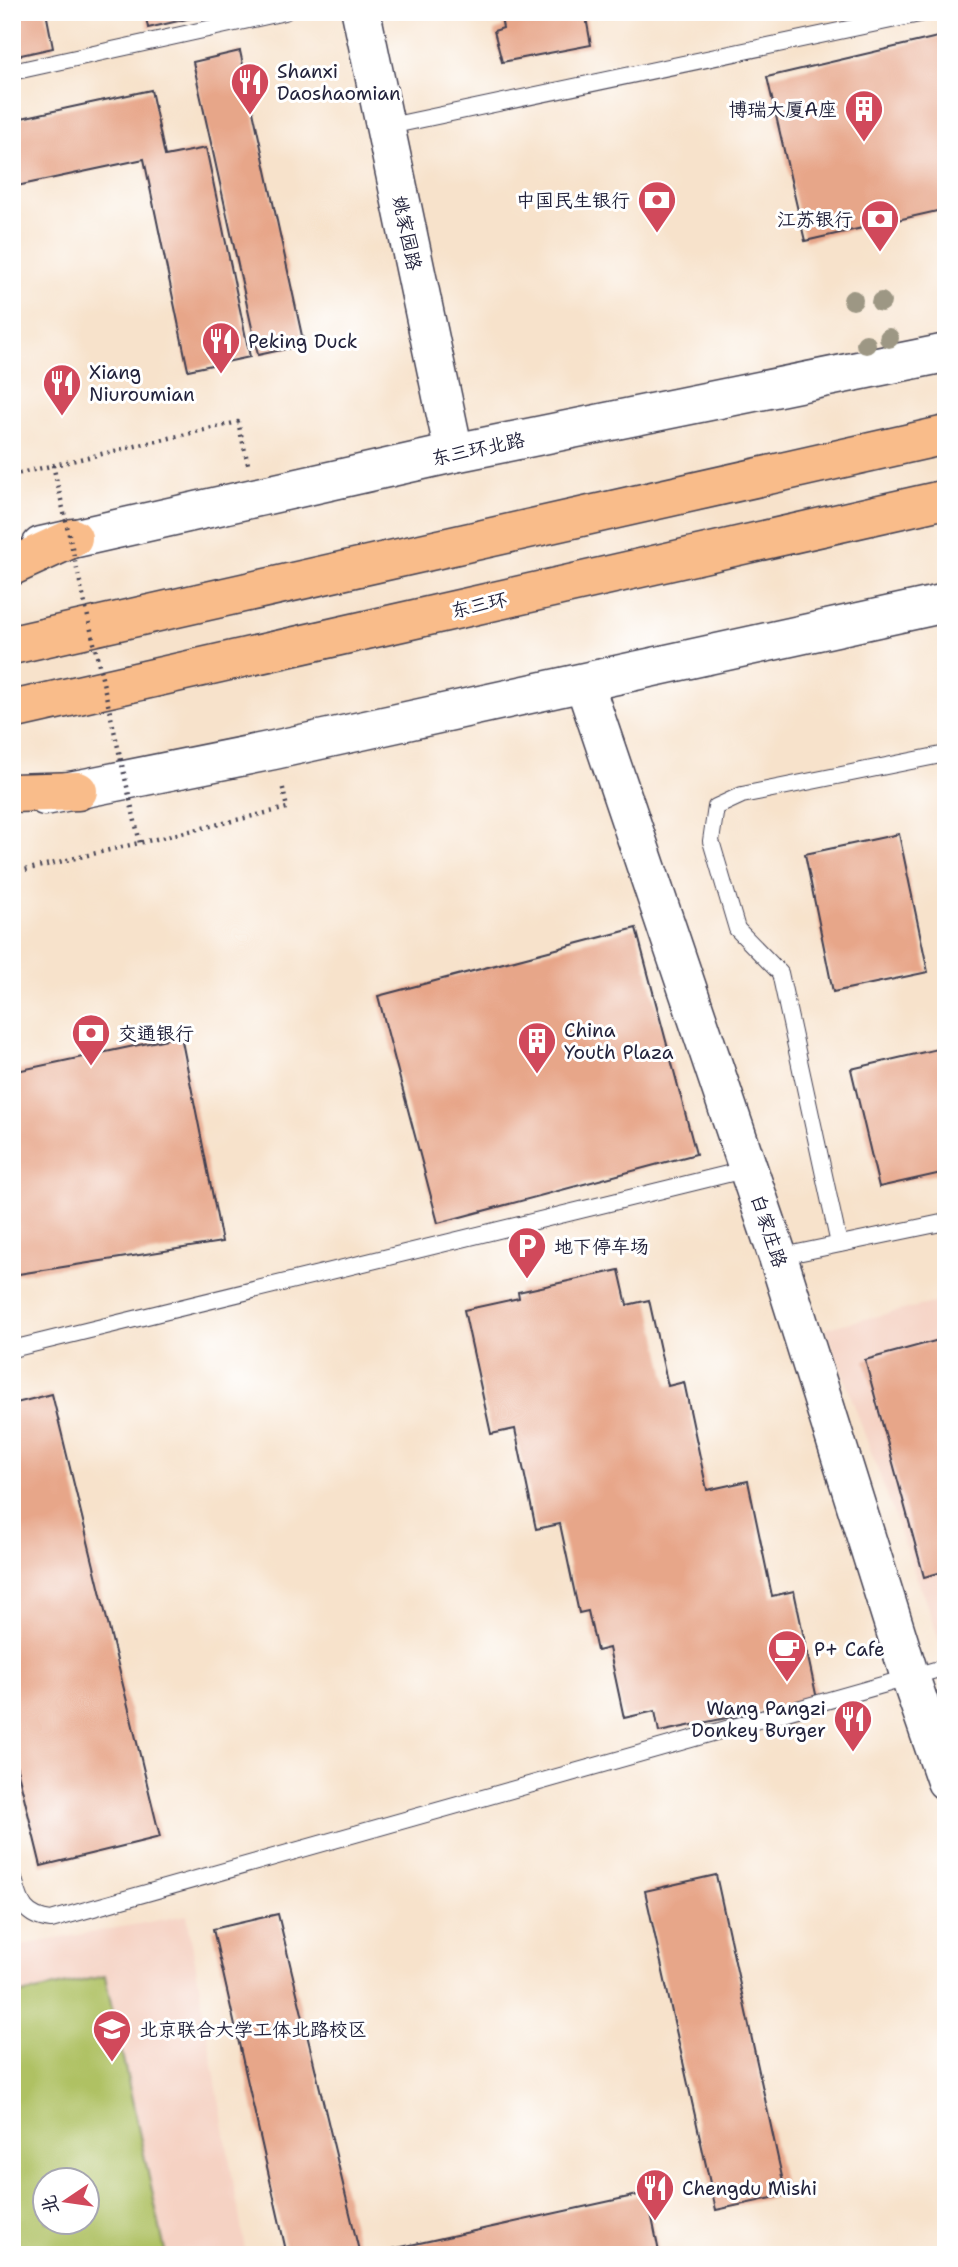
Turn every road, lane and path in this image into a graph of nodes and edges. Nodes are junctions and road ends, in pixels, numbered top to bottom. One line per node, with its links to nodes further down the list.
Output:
1 (285, 12): 4 (lane)
2 (361, 12): 5 (street, 姚家园路)
3 (929, 12): 5 (lane)
4 (12, 72)
5 (385, 127): 9 (street, 姚家园路)
6 (946, 354): 9 (street, 东三环北路)
7 (238, 422): 10 (path)
8 (946, 435): 17 (highway)
9 (454, 453): 13 (street, 东三环北路)
10 (53, 466): 11 (path); 25 (path, bridge)
11 (12, 475)
12 (946, 499): 19 (highway, 东三环)
13 (73, 538): 14 (street, 东三环北路); 15 (highway)
14 (12, 552)
15 (12, 566)
16 (946, 603): 18 (street)
17 (12, 645)
18 (584, 683): 21 (street); 27 (street, 白家庄路)
19 (12, 710)
20 (946, 754): 29 (lane)
21 (78, 791): 22 (highway); 23 (street)
22 (12, 793)
23 (12, 802)
24 (287, 808): 25 (path)
25 (140, 843): 26 (path)
26 (12, 873)
27 (748, 1169): 30 (street, 白家庄路); 31 (lane)
28 (946, 1222): 29 (lane)
29 (839, 1244): 30 (lane)
30 (778, 1257): 32 (street, 白家庄路)
31 (12, 1349)
32 (928, 1672): 33 (street, 白家庄路); 34 (lane)
33 (946, 1781)
34 (12, 1872)

